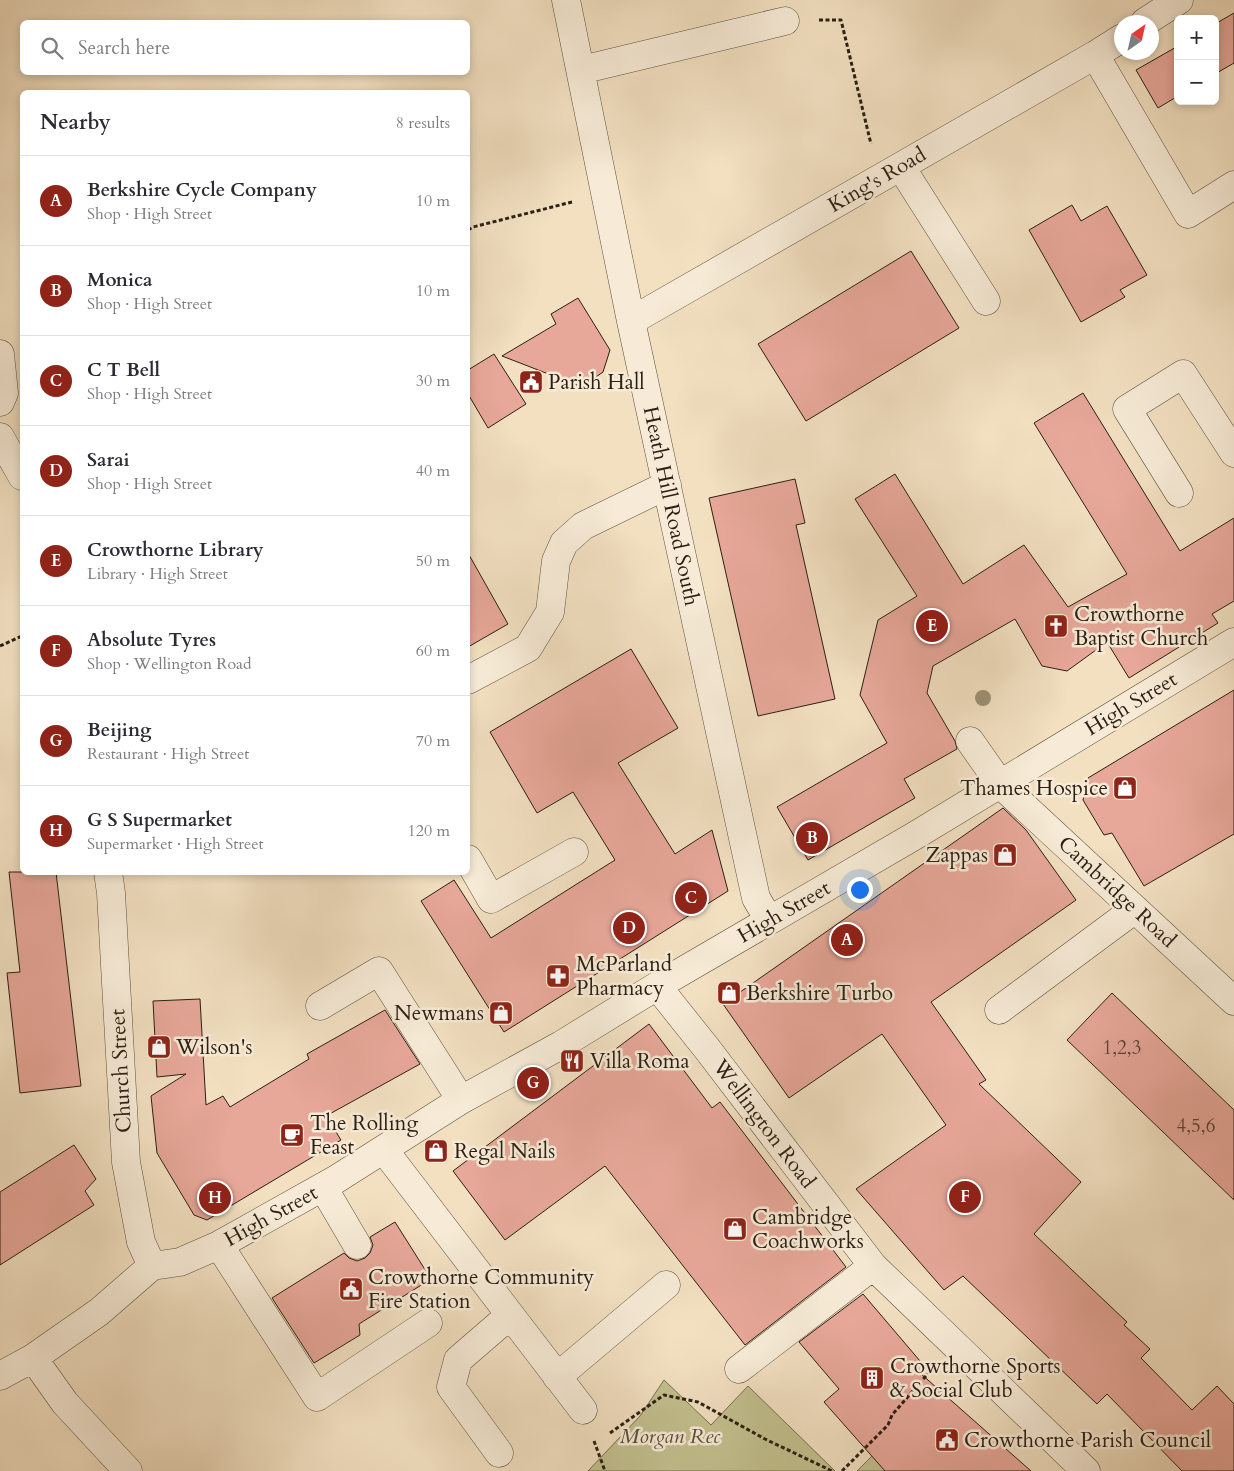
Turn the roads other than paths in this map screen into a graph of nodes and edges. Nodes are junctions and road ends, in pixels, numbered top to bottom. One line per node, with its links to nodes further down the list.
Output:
1 (566, 0): 7 (street, Heath Hill Road South)
2 (1179, 0): 3 (street)
3 (1156, 15)
4 (785, 21): 7 (street)
5 (1114, 43): 6 (street, King's Road)
6 (1095, 55): 8 (street, King's Road); 9 (street)
7 (581, 70): 11 (street, Heath Hill Road South)
8 (890, 172): 10 (street); 11 (street, King's Road)
9 (1234, 185)
10 (986, 301)
11 (631, 321): 17 (street, Heath Hill Road South)
12 (0, 354): 13 (street)
13 (0, 402)
14 (0, 437): 16 (street)
15 (1234, 453): 18 (street)
16 (20, 472)
17 (666, 486): 20 (street); 27 (street, Heath Hill Road South)
18 (1179, 493)
19 (1234, 642): 22 (street, High Street)
20 (470, 679)
21 (970, 741): 22 (street, Cambridge Road)
22 (1000, 784): 26 (street, Cambridge Road); 27 (street, High Street)
23 (574, 852): 24 (street)
24 (470, 862)
25 (108, 875): 37 (street, Church Street)
26 (1135, 909): 29 (street, Cambridge Road); 31 (street)
27 (769, 920): 28 (street, High Street)
28 (657, 986): 32 (street, High Street); 38 (street, Wellington Road)
29 (1234, 1000)
30 (320, 1006): 32 (street)
31 (999, 1010)
32 (461, 1100): 33 (street, High Street)
33 (384, 1150): 34 (street, High Street); 40 (street)
34 (323, 1187): 35 (street, High Street); 36 (street)
35 (219, 1245): 37 (street, High Street); 41 (street)
36 (357, 1245)
37 (152, 1266): 42 (street)
38 (873, 1266): 43 (street); 49 (street, Wellington Road)
39 (666, 1285): 45 (street)
40 (510, 1315): 45 (street); 47 (street)
41 (428, 1324)
42 (33, 1358): 44 (street); 48 (street)
43 (739, 1369)
44 (0, 1376)
45 (557, 1377): 46 (street)
46 (584, 1410)
47 (500, 1453)
48 (128, 1471)
49 (1086, 1471)

